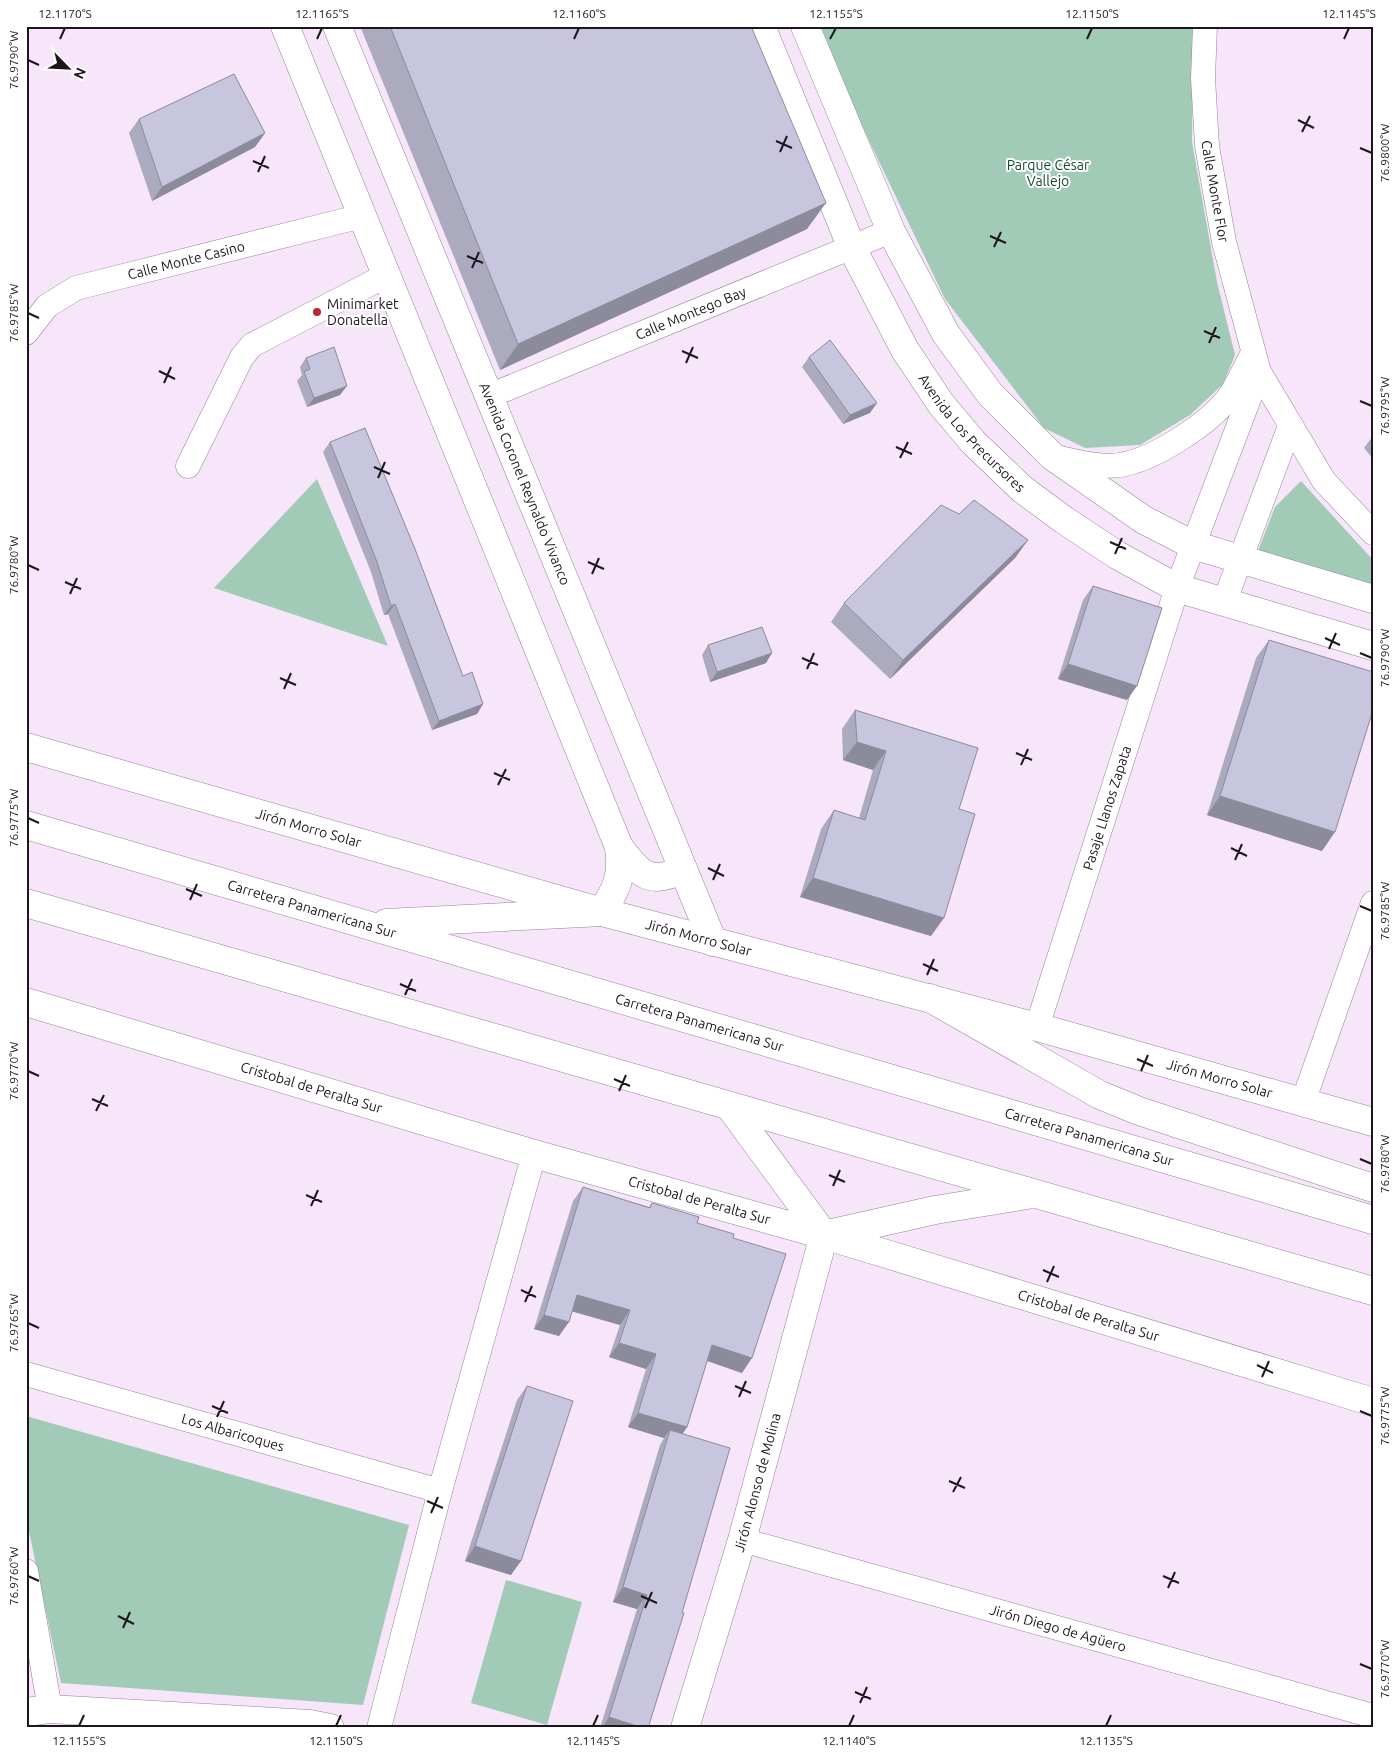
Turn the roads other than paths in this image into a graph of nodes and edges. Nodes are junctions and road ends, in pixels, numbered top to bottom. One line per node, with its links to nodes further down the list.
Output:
1 (285, 26): 6 (main road)
2 (337, 26): 12 (main road, Avenida Coronel Reynaldo Vivanco)
3 (761, 26): 8 (main road, Avenida Los Precursores)
4 (805, 26): 7 (main road)
5 (1205, 26): 11 (street, Calle Monte Flor)
6 (362, 216): 9 (main road); 10 (street, Calle Monte Casino)
7 (891, 231): 8 (street, Calle Montego Bay); 14 (main road)
8 (852, 248): 12 (street, Calle Montego Bay); 19 (main road, Avenida Los Precursores)
9 (387, 275): 15 (street); 25 (main road)
10 (26, 333)
11 (1256, 362): 13 (street, Calle Monte Flor); 14 (street); 17 (street, Pasaje Llanos Zapata)
12 (489, 396): 26 (main road, Avenida Coronel Reynaldo Vivanco)
13 (1290, 426): 16 (street, Calle Monte Flor); 18 (street)
14 (1052, 456): 17 (main road)
15 (188, 466)
16 (1373, 533)
17 (1193, 545): 18 (main road); 19 (street, Pasaje Llanos Zapata)
18 (1240, 561): 20 (main road); 21 (street)
19 (1177, 588): 21 (main road, Avenida Los Precursores); 34 (street, Pasaje Llanos Zapata)
20 (1373, 599)
21 (1224, 603): 22 (main road, Avenida Los Precursores)
22 (1373, 646)
23 (26, 747): 29 (main road, Jirón Morro Solar)
24 (26, 825): 30 (main road, Carretera Panamericana Sur)
25 (619, 847): 26 (main road); 29 (main road)
26 (683, 869): 31 (main road, Avenida Coronel Reynaldo Vivanco)
27 (26, 903): 36 (main road)
28 (1373, 903): 35 (street)
29 (602, 912): 30 (main road); 31 (main road, Jirón Morro Solar)
30 (364, 924): 41 (main road, Carretera Panamericana Sur)
31 (713, 942): 32 (main road, Jirón Morro Solar)
32 (930, 998): 34 (main road, Jirón Morro Solar); 39 (main road)
33 (26, 1002): 38 (main road, Cristobal de Peralta Sur)
34 (1037, 1026): 35 (main road, Jirón Morro Solar)
35 (1303, 1102): 37 (main road, Jirón Morro Solar)
36 (730, 1106): 40 (main road); 42 (main road)
37 (1373, 1122)
38 (534, 1154): 42 (main road, Cristobal de Peralta Sur); 46 (street)
39 (1373, 1188)
40 (1035, 1194): 42 (main road); 43 (main road)
41 (1373, 1220)
42 (824, 1235): 45 (main road, Cristobal de Peralta Sur); 47 (main road, Jirón Alonso de Molina)
43 (1369, 1292)
44 (26, 1374): 46 (street, Los Albaricoques)
45 (1373, 1402)
46 (440, 1491): 52 (street)
47 (742, 1540): 50 (street, Jirón Diego de Agüero); 53 (main road, Jirón Alonso de Molina)
48 (26, 1571): 49 (street)
49 (38, 1710): 51 (main road)
50 (1373, 1716)
51 (330, 1728)
52 (379, 1728)
53 (685, 1728)

